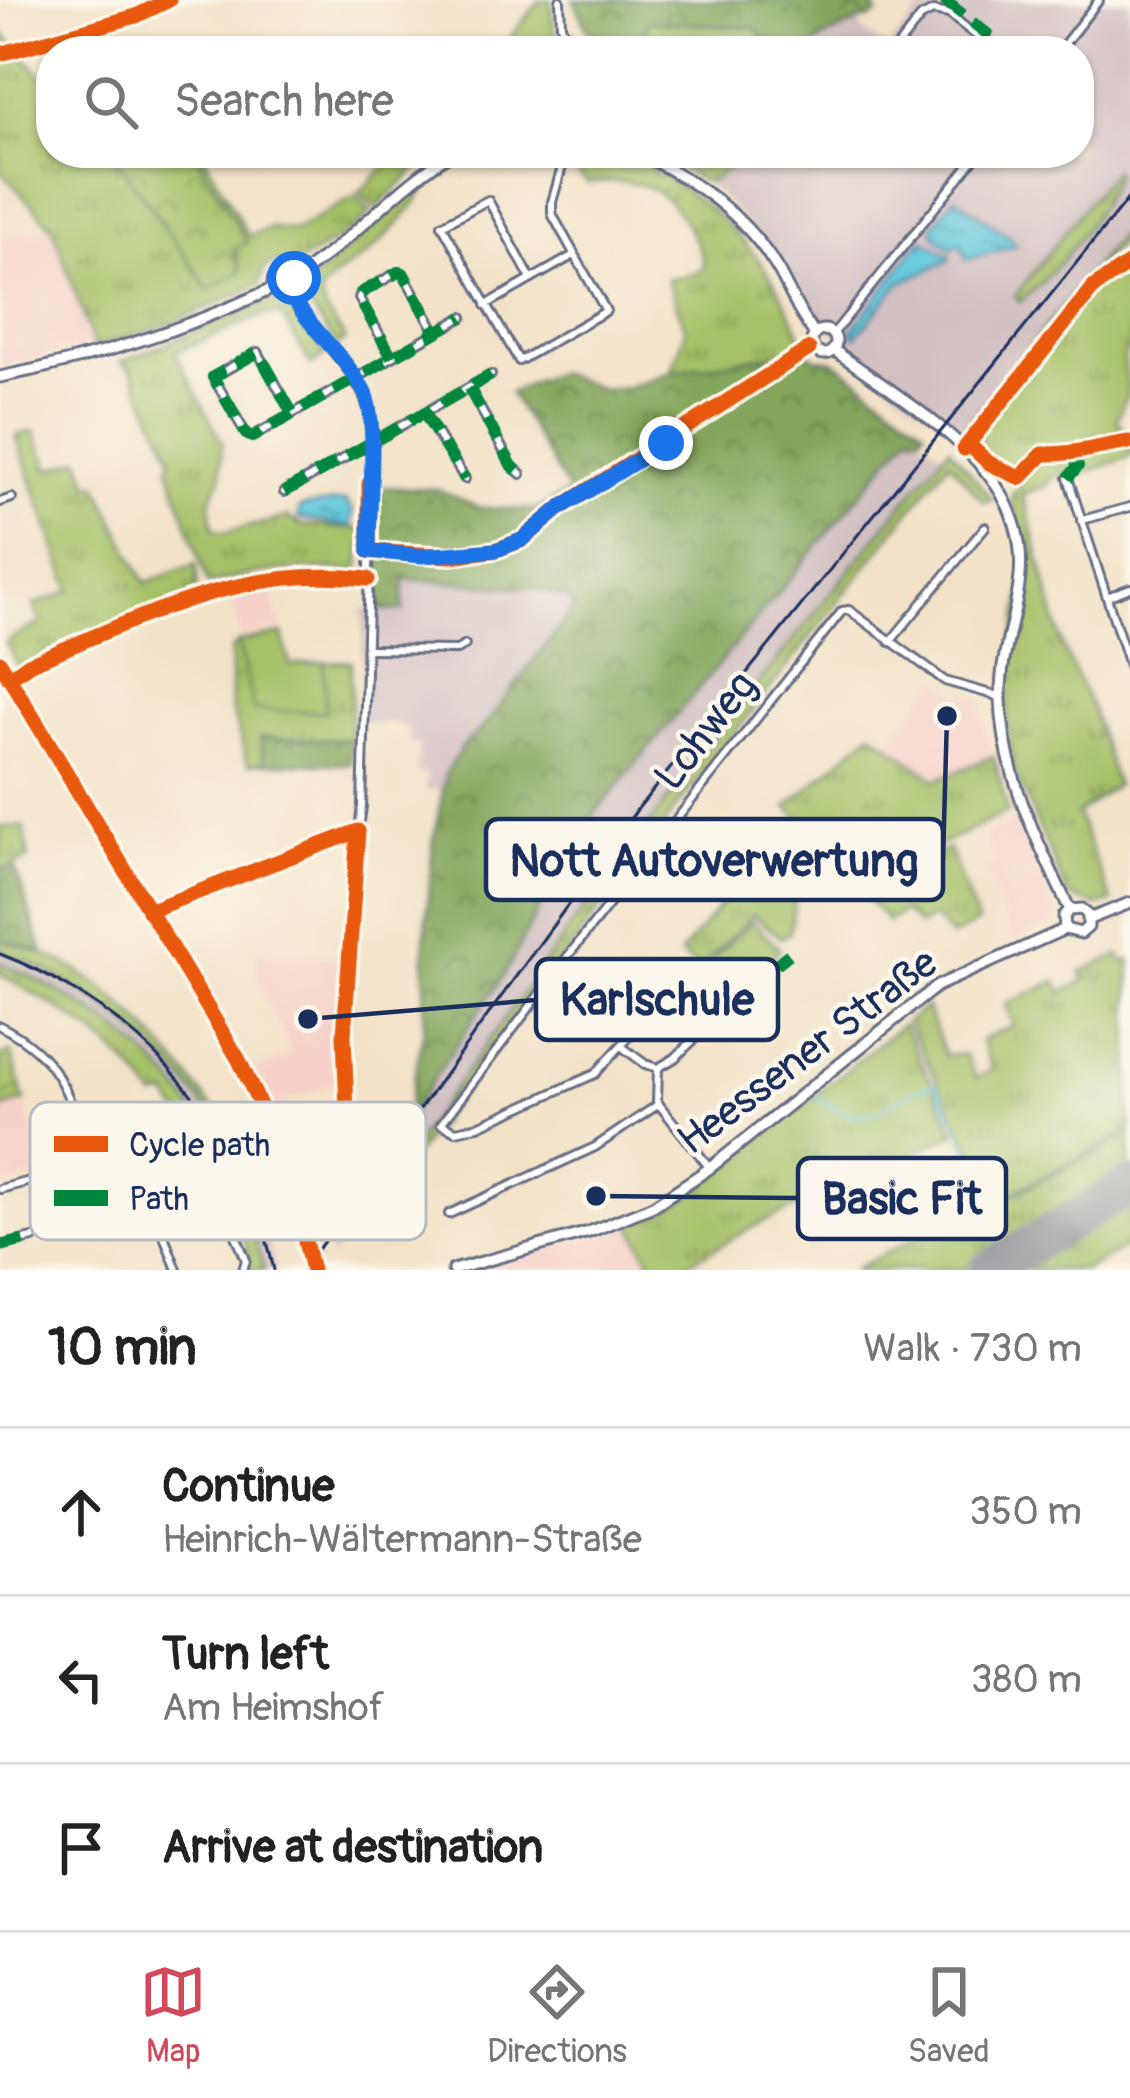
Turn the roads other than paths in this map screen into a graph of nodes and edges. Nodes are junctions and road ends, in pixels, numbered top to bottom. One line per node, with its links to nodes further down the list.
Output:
1 (560, 0): 3 (street)
2 (1099, 0): 6 (street)
3 (566, 36)
4 (906, 36): 5 (street)
5 (976, 36)
6 (1071, 36)
7 (431, 168): 12 (street)
8 (562, 168): 11 (street)
9 (665, 168): 19 (street)
10 (967, 168): 20 (street)
11 (574, 255): 13 (street); 16 (street)
12 (294, 278): 14 (street); 15 (street)
13 (531, 279): 16 (street); 16 (street)
14 (274, 288): 15 (street); 24 (street)
15 (290, 292): 25 (street)
16 (486, 304)
17 (463, 317): 18 (street)
18 (436, 332): 22 (street); 22 (street)
19 (815, 334): 20 (street); 21 (street)
20 (833, 334): 21 (street)
21 (834, 350): 47 (street)
22 (392, 357): 25 (street)
23 (491, 375): 26 (street)
24 (0, 377)
25 (355, 378): 27 (street); 29 (street)
26 (469, 388): 28 (street); 30 (street)
27 (292, 413): 27 (street)
28 (424, 413): 29 (street); 32 (street)
29 (371, 443): 33 (street); 43 (street)
30 (521, 474)
31 (1068, 478): 37 (street)
32 (465, 479)
33 (284, 492)
34 (12, 499): 35 (street)
35 (0, 502)
36 (1130, 507): 37 (street)
37 (1082, 520): 40 (street)
38 (985, 526): 41 (street)
39 (1130, 588): 40 (street)
40 (1107, 597): 45 (street)
41 (890, 642): 47 (street); 54 (street, Lohweg)
42 (465, 645): 43 (street)
43 (367, 649): 48 (street)
44 (0, 662): 46 (main road)
45 (1130, 664)
46 (5, 681): 51 (main road)
47 (1001, 697): 50 (street)
48 (358, 831): 51 (street); 61 (street)
49 (1130, 903): 52 (street, Heessener Straße)
50 (1070, 910): 52 (street); 53 (street)
51 (148, 911): 60 (main road)
52 (1089, 919): 53 (street, Heessener Straße)
53 (1066, 929): 63 (street, Heessener Straße)
54 (552, 978): 57 (street); 57 (street, Lohweg)
55 (723, 1011): 58 (street)
56 (0, 1026): 59 (street)
57 (621, 1046): 58 (street)
58 (658, 1068): 62 (street)
59 (68, 1102)
60 (260, 1102)
61 (347, 1102)
62 (659, 1104): 63 (street); 66 (street)
63 (710, 1168): 72 (street, Heessener Straße)
64 (30, 1181): 65 (street)
65 (0, 1189)
66 (449, 1214)
67 (30, 1239): 71 (street)
68 (166, 1240): 73 (street)
69 (238, 1240): 74 (street)
70 (306, 1240): 75 (main road)
71 (0, 1246)
72 (467, 1268): 76 (street, Heessener Straße)
73 (177, 1270)
74 (243, 1270)
75 (312, 1270)
76 (453, 1270)

